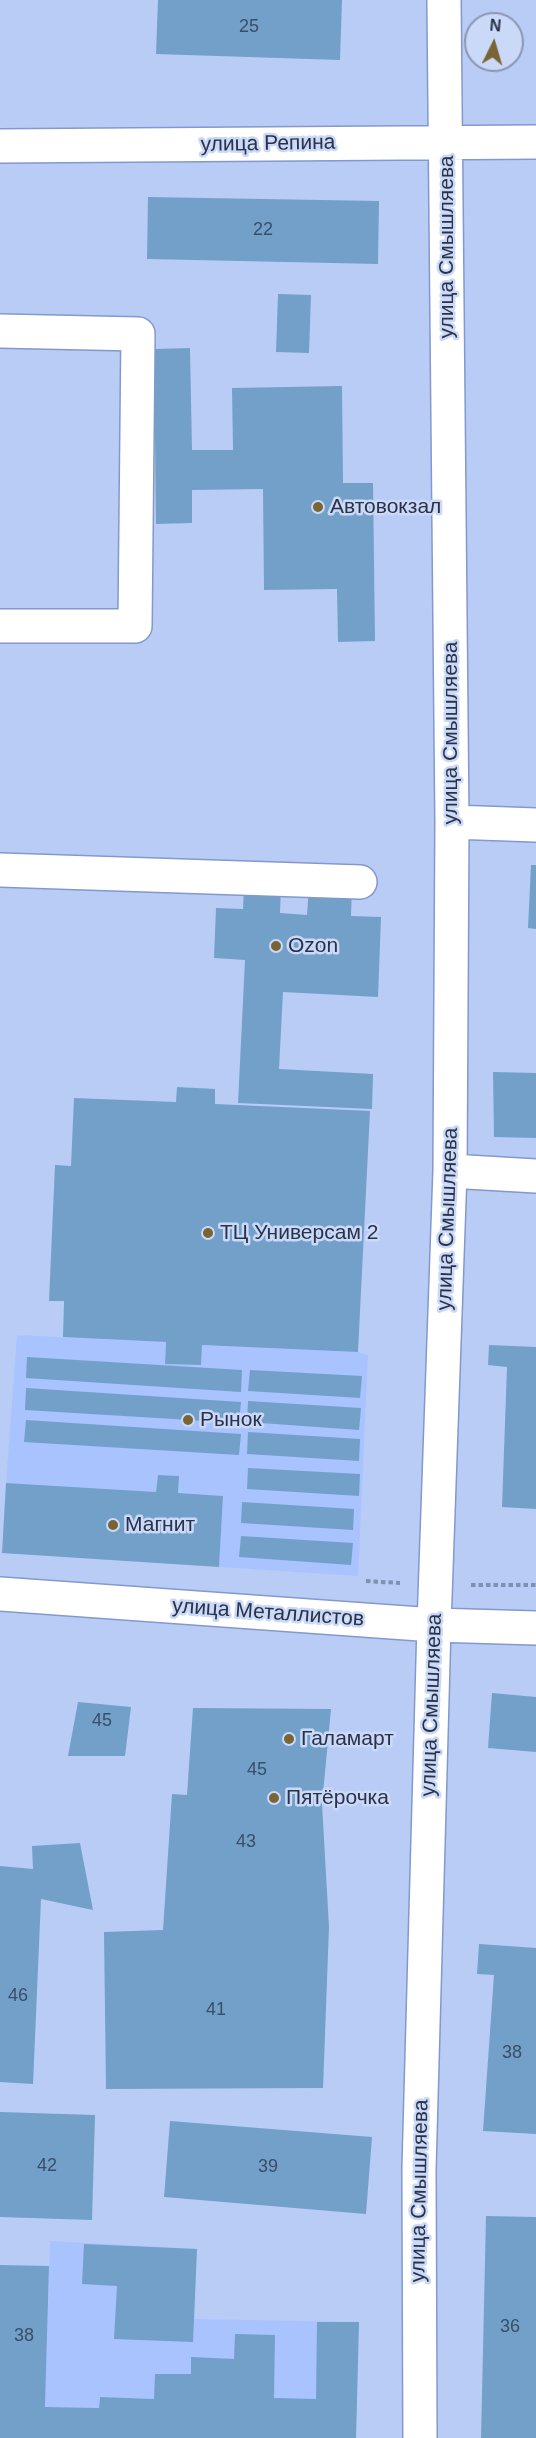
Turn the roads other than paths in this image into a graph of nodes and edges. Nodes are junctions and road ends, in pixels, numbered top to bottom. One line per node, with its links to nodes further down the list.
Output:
1 (444, 0): 2 (street, улица Смышляева)
2 (446, 142): 3 (street, улица Репина); 4 (street, улица Репина); 7 (street, улица Смышляева)
3 (536, 142)
4 (0, 146)
5 (0, 331): 6 (street)
6 (0, 626)
7 (452, 822): 8 (street); 11 (street, улица Смышляева)
8 (536, 825)
9 (0, 870): 10 (street)
10 (360, 882)
11 (450, 1171): 12 (street); 14 (street, улица Смышляева)
12 (536, 1176)
13 (0, 1594): 14 (street, улица Металлистов)
14 (434, 1625): 15 (street, улица Металлистов); 16 (street, улица Смышляева)
15 (536, 1628)
16 (420, 2438)

